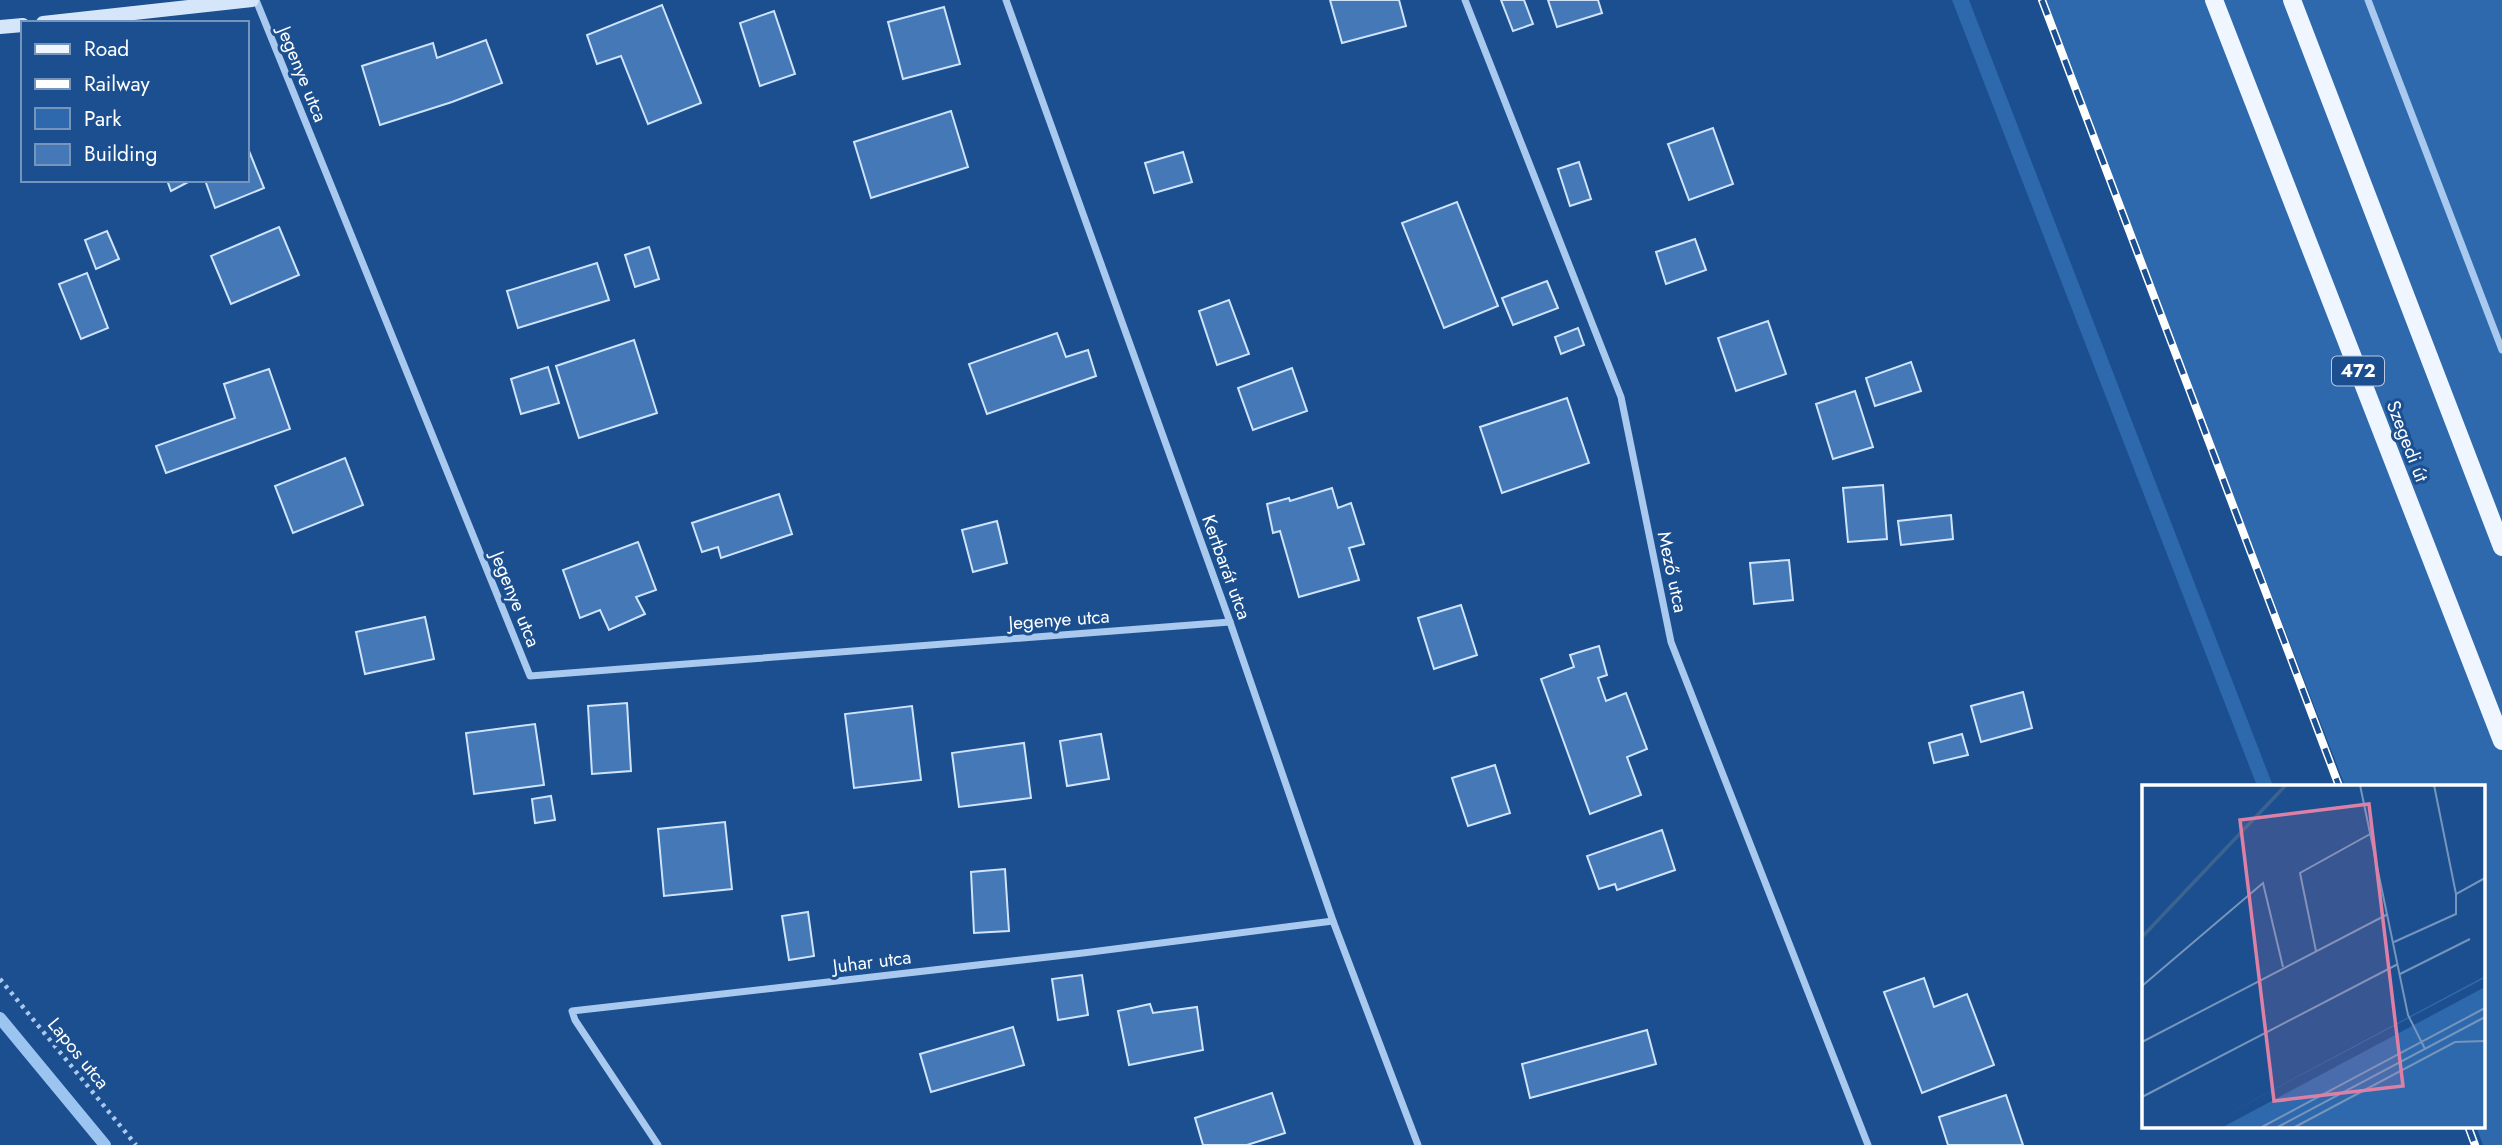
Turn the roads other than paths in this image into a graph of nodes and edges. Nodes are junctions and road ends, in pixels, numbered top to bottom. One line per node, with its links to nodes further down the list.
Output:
1 (254, 0): 7 (street); 12 (street, Jegenye utca)
2 (1006, 0): 12 (street, Kertbarát utca)
3 (1465, 0): 17 (street, Mező utca)
4 (2214, 0): 13 (main road, Szegedi út / 472)
5 (2292, 0): 11 (main road)
6 (2368, 0): 10 (street)
7 (61, 21)
8 (21, 25): 9 (street)
9 (0, 27)
10 (2502, 350)
11 (2502, 547)
12 (1230, 622): 14 (street, Kertbarát utca)
13 (2502, 741)
14 (1333, 920): 15 (street, Juhar utca); 16 (street, Kertbarát utca)
15 (658, 1145)
16 (1419, 1145)
17 (1868, 1145)

